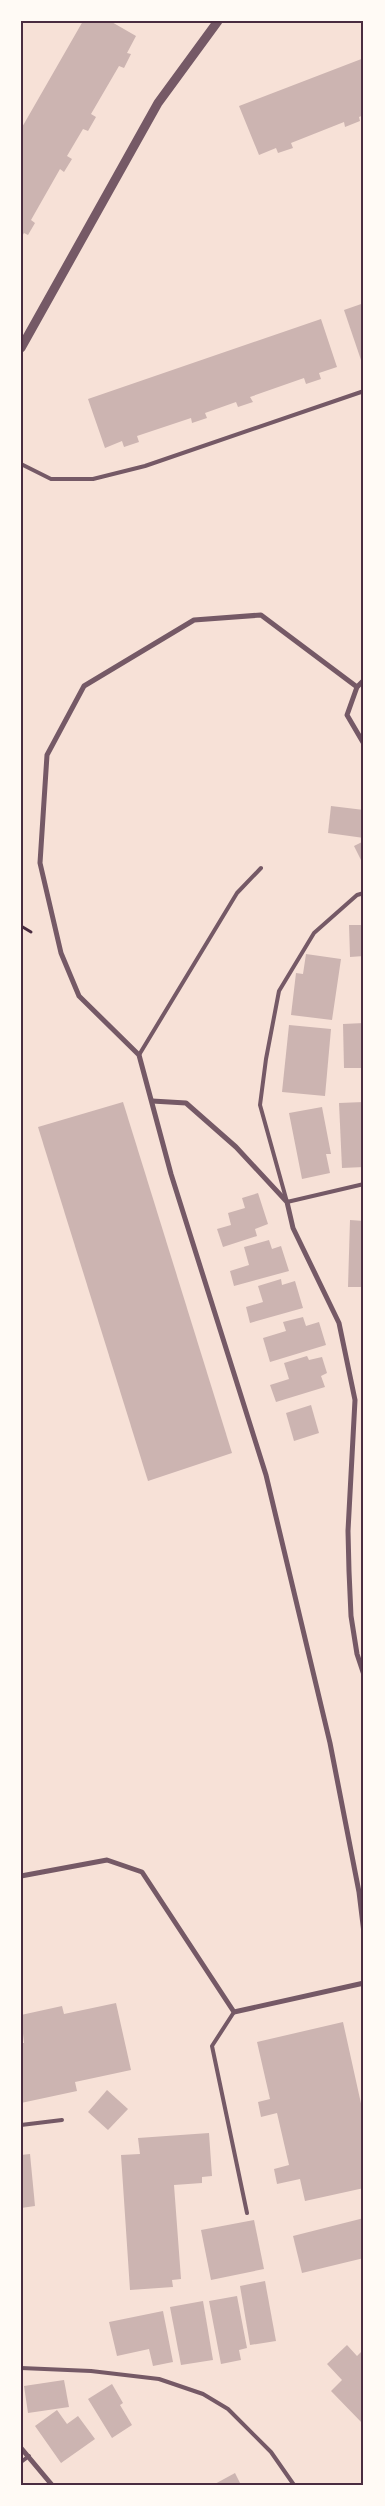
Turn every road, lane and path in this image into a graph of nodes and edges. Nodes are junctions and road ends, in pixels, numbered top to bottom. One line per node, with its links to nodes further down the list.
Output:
1 (218, 21): 2 (street)
2 (21, 348)
3 (364, 391): 4 (lane)
4 (21, 464)
5 (364, 680): 6 (street)
6 (357, 687): 7 (street); 10 (street)
7 (364, 744)
8 (261, 868): 10 (lane)
9 (364, 893): 13 (lane)
10 (139, 1055): 11 (street)
11 (152, 1101): 13 (street); 16 (street)
12 (364, 1184): 13 (lane)
13 (287, 1202): 14 (street)
14 (364, 1674)
15 (21, 1876): 18 (street)
16 (364, 1933)
17 (364, 1983): 18 (street)
18 (234, 2012): 21 (lane)
19 (62, 2120): 20 (lane)
20 (21, 2125)
21 (247, 2213)
22 (21, 2368): 27 (lane)
23 (21, 2448): 24 (street)
24 (29, 2456): 25 (lane); 26 (street)
25 (21, 2462)
26 (52, 2485)
27 (294, 2485)

